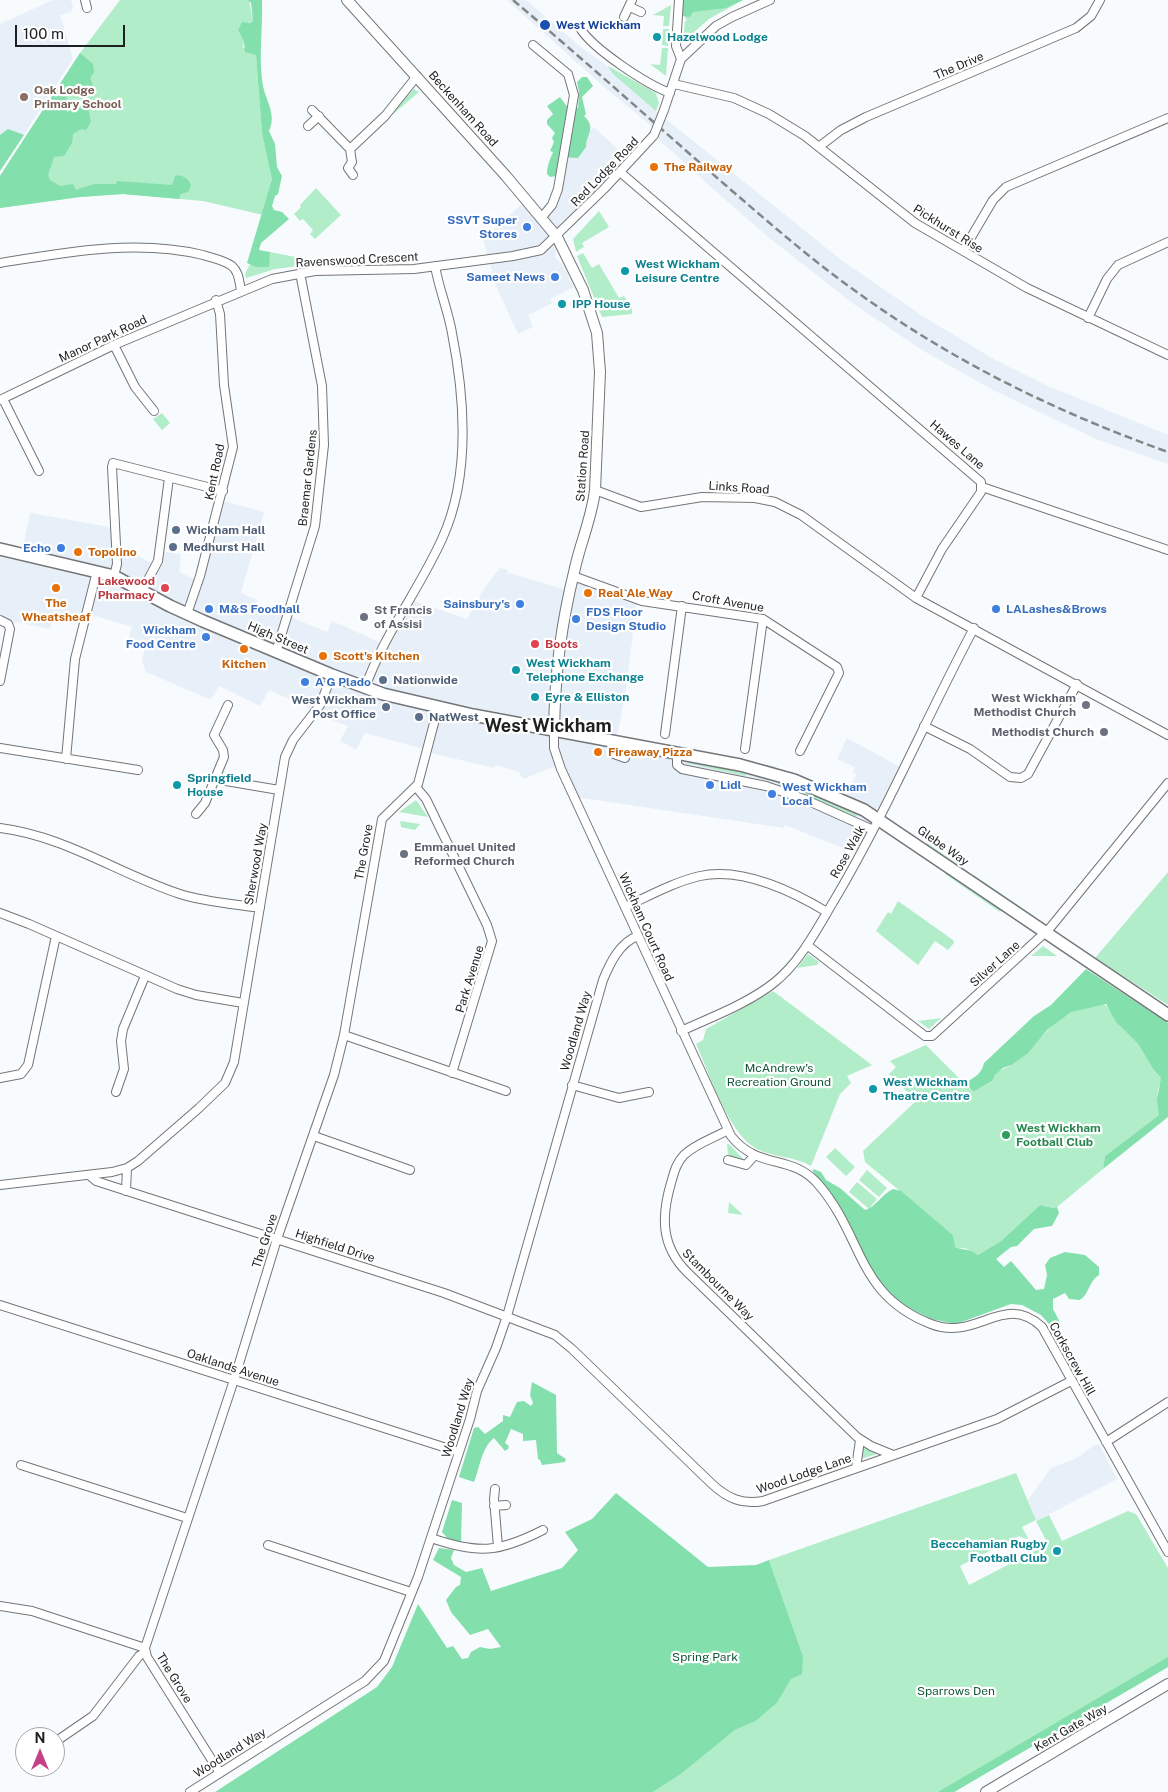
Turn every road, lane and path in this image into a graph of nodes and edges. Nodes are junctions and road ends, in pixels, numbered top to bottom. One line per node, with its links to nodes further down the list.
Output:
1 (347, 0): 11 (main road, Beckenham Road)
2 (679, 0): 10 (street, Red Lodge Road)
3 (770, 0): 10 (street)
4 (1100, 0): 18 (street, The Drive)
5 (631, 4): 6 (street); 7 (street)
6 (642, 12)
7 (624, 16)
8 (580, 28): 13 (street)
9 (533, 45): 22 (street)
10 (681, 59): 12 (street, Red Lodge Road)
11 (417, 76): 19 (street); 22 (main road, Beckenham Road)
12 (674, 84): 13 (street, Red Lodge Road); 18 (street, Pickhurst Rise)
13 (670, 94): 20 (street, Red Lodge Road, bridge)
14 (312, 110): 15 (street)
15 (319, 116): 17 (street); 19 (street)
16 (1168, 118): 25 (street)
17 (308, 126)
18 (820, 146): 25 (street, Pickhurst Rise)
19 (350, 149): 21 (street)
20 (620, 172): 23 (street, Red Lodge Road); 38 (street, Hawes Lane)
21 (353, 174)
22 (542, 217): 23 (main road, Beckenham Road)
23 (557, 237): 27 (street, Ravenswood Crescent); 39 (main road, Station Road)
24 (1168, 242): 31 (street)
25 (962, 251): 31 (street, Pickhurst Rise)
26 (0, 263): 29 (street)
27 (435, 266): 28 (street, Ravenswood Crescent); 57 (street)
28 (300, 273): 29 (street, Ravenswood Crescent); 53 (street, Braemar Gardens)
29 (241, 290): 30 (street, Ravenswood Crescent)
30 (216, 300): 32 (street, Manor Park Road); 40 (street, Kent Road)
31 (1088, 318): 33 (street, Pickhurst Rise)
32 (114, 345): 34 (street, Manor Park Road); 35 (street)
33 (1168, 355)
34 (1, 400): 36 (street)
35 (154, 411)
36 (39, 471)
37 (169, 478): 40 (street); 44 (street); 46 (street)
38 (982, 487): 42 (street); 47 (street, Hawes Lane)
39 (595, 490): 45 (main road, Station Road); 47 (street, Links Road)
40 (223, 492): 49 (street, Kent Road)
41 (0, 549): 43 (highway, High Street)
42 (1168, 550)
43 (98, 571): 44 (highway, High Street); 70 (street)
44 (114, 576): 46 (highway, High Street)
45 (573, 576): 48 (street, Croft Avenue); 61 (main road, Station Road)
46 (142, 591): 49 (highway, High Street)
47 (916, 598): 52 (street)
48 (682, 606): 50 (street, Croft Avenue); 62 (street)
49 (187, 614): 53 (highway, High Street)
50 (763, 619): 66 (street); 67 (street, Croft Avenue)
51 (0, 620): 55 (street)
52 (974, 628): 56 (street); 60 (street, Rose Walk)
53 (276, 652): 54 (highway, High Street)
54 (332, 675): 57 (highway, High Street); 77 (street, Sherwood Way)
55 (0, 681)
56 (1077, 684): 60 (street); 63 (street)
57 (365, 688): 59 (highway, High Street)
58 (228, 704): 73 (street)
59 (438, 708): 61 (highway, High Street); 76 (street)
60 (924, 726): 79 (street, Rose Walk)
61 (554, 731): 64 (highway, Glebe Way); 82 (street, Wickham Court Road)
62 (665, 734)
63 (1168, 735)
64 (616, 742): 68 (highway, Glebe Way); 69 (street)
65 (0, 748): 70 (street)
66 (745, 749)
67 (800, 751)
68 (677, 753): 71 (highway, Glebe Way); 74 (street)
69 (625, 758)
70 (66, 759): 72 (street)
71 (757, 769): 74 (street); 79 (highway, Glebe Way)
72 (138, 770)
73 (216, 777): 77 (street); 78 (street)
74 (754, 782): 81 (street)
75 (1168, 783): 86 (street, Silver Lane)
76 (416, 787): 94 (street, The Grove); 95 (street, Park Avenue)
77 (280, 790): 83 (street, Sherwood Way)
78 (196, 814)
79 (879, 819): 81 (street, Rose Walk); 86 (highway, Glebe Way)
80 (0, 828): 83 (street)
81 (873, 830): 84 (street, Rose Walk)
82 (625, 907): 84 (street); 88 (street, Wickham Court Road)
83 (260, 908): 91 (street, Sherwood Way)
84 (827, 912): 89 (street, Rose Walk)
85 (0, 913): 87 (street)
86 (1045, 933): 89 (street, Silver Lane); 92 (highway, Glebe Way)
87 (56, 936): 90 (street); 96 (street)
88 (638, 936): 93 (street, Wickham Court Road); 97 (street, Woodland Way)
89 (806, 945): 93 (street, Rose Walk)
90 (145, 976): 91 (street); 99 (street)
91 (243, 1003): 105 (street, Sherwood Way)
92 (1168, 1015)
93 (681, 1031): 101 (street, Wickham Court Road)
94 (344, 1035): 95 (street); 102 (street, The Grove)
95 (452, 1073): 98 (street)
96 (0, 1078)
97 (572, 1085): 100 (street); 112 (street, Woodland Way)
98 (506, 1091)
99 (116, 1092)
100 (649, 1092)
101 (728, 1130): 103 (street, Corkscrew Hill); 116 (street, Stambourne Way)
102 (314, 1136): 106 (street); 110 (street, The Grove)
103 (754, 1156): 104 (street); 114 (street, Corkscrew Hill)
104 (728, 1160)
105 (127, 1168): 107 (street); 109 (street)
106 (410, 1170)
107 (89, 1175): 108 (street); 109 (street, Highfield Drive)
108 (0, 1185)
109 (126, 1191): 110 (street, Highfield Drive)
110 (277, 1239): 112 (street, Highfield Drive); 113 (street, The Grove)
111 (0, 1305): 113 (street, Oaklands Avenue)
112 (507, 1316): 118 (street, Woodland Way); 121 (street, Wood Lodge Lane)
113 (234, 1380): 118 (street, Oaklands Avenue); 125 (street, The Grove)
114 (1071, 1381): 117 (street, Corkscrew Hill); 119 (street, Wood Lodge Lane)
115 (1168, 1402): 117 (street)
116 (860, 1440): 119 (street, Stambourne Way); 121 (street)
117 (1106, 1442): 130 (street, Corkscrew Hill)
118 (459, 1452): 127 (street, Woodland Way)
119 (892, 1455): 121 (street, Wood Lodge Lane)
120 (21, 1465): 125 (street)
121 (856, 1468)
122 (495, 1489): 124 (street)
123 (506, 1505): 124 (street)
124 (494, 1506): 129 (street)
125 (187, 1518): 133 (street, The Grove)
126 (542, 1530): 129 (street)
127 (431, 1538): 129 (street); 131 (street, Woodland Way)
128 (268, 1545): 131 (street)
129 (498, 1547)
130 (1168, 1552)
131 (411, 1592): 136 (street, Woodland Way)
132 (0, 1606): 133 (street)
133 (145, 1650): 135 (street); 136 (street, The Grove)
134 (1168, 1684): 138 (main road, Kent Gate Way)
135 (65, 1735)
136 (220, 1772): 137 (street, Woodland Way)
137 (190, 1792)
138 (986, 1792)

